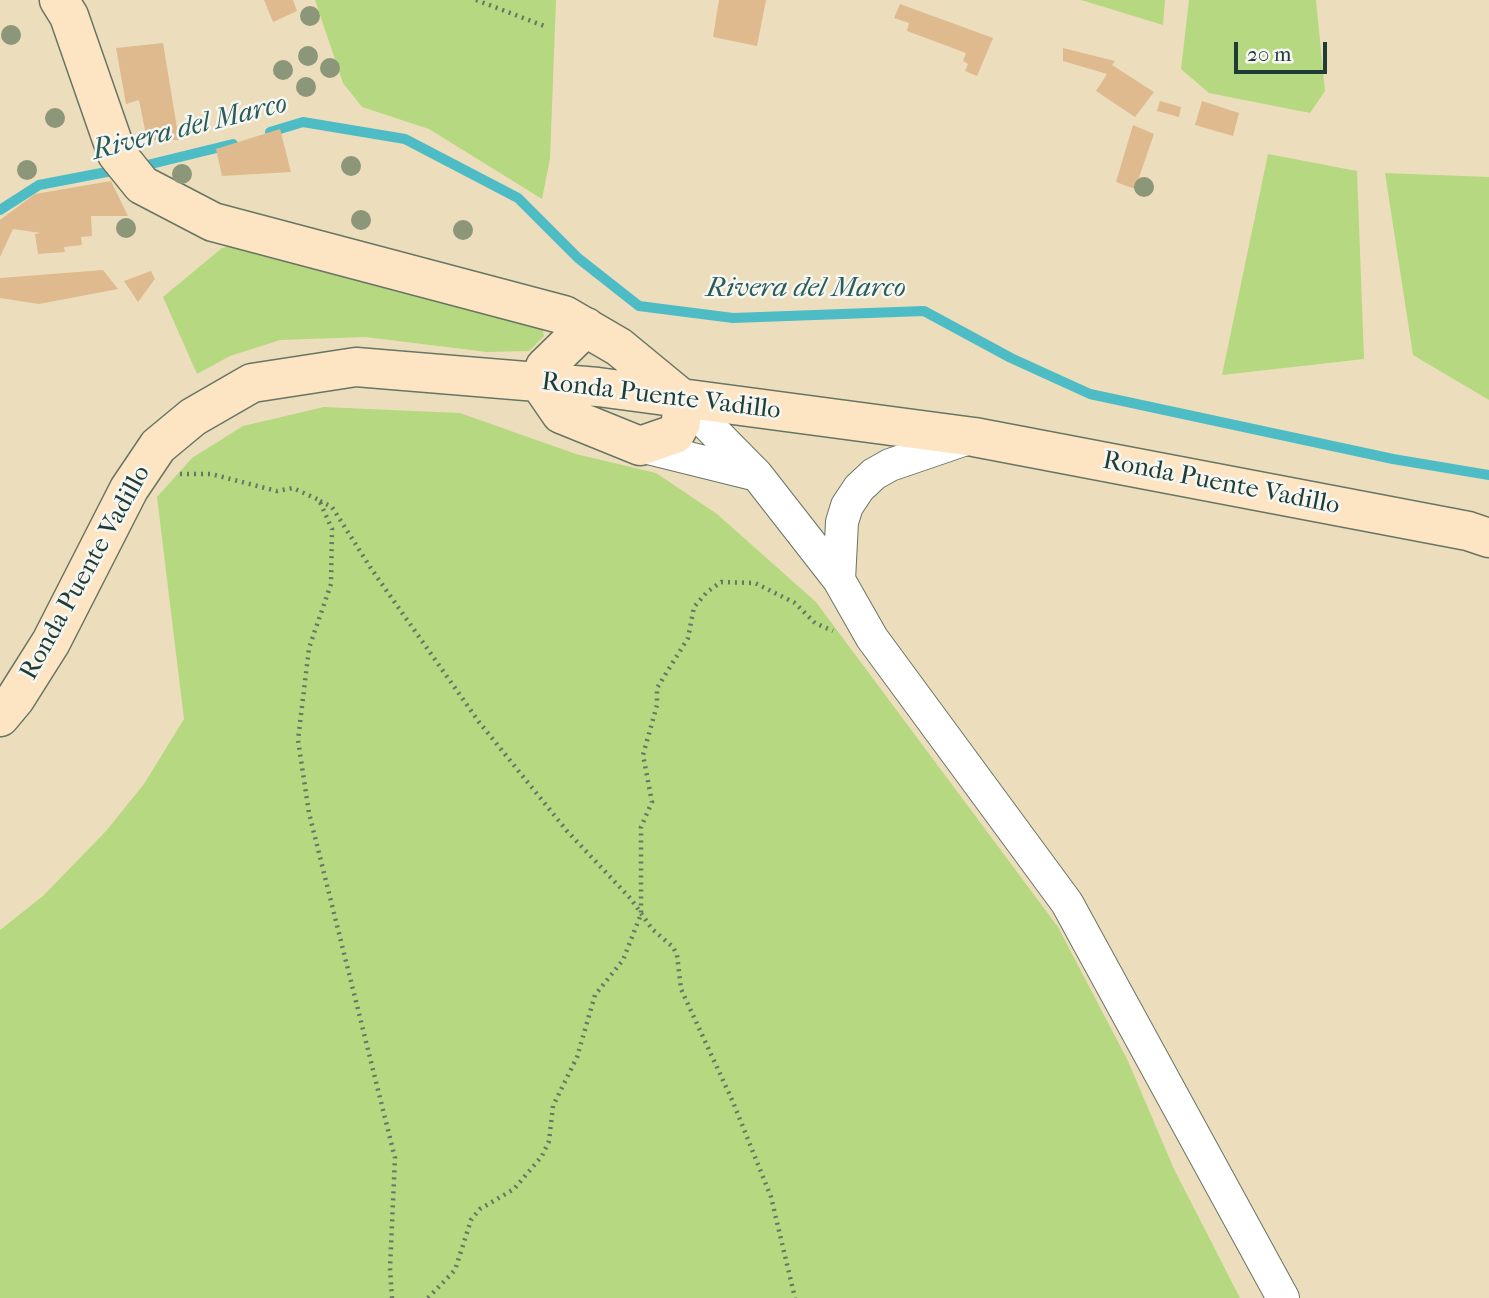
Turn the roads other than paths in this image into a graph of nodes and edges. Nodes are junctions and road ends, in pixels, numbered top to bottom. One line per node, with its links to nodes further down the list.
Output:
1 (59, 0): 2 (main road)
2 (574, 339): 3 (main road); 4 (main road)
3 (539, 382): 4 (main road, Ronda Puente Vadillo); 6 (main road); 10 (main road, Ronda Puente Vadillo)
4 (682, 399): 5 (main road, Ronda Puente Vadillo); 6 (main road); 7 (street)
5 (974, 437): 8 (main road, Ronda Puente Vadillo); 9 (street)
6 (640, 446): 7 (street)
7 (757, 475): 9 (street)
8 (1489, 538)
9 (839, 580): 11 (street)
10 (0, 717)
11 (1283, 1298)

